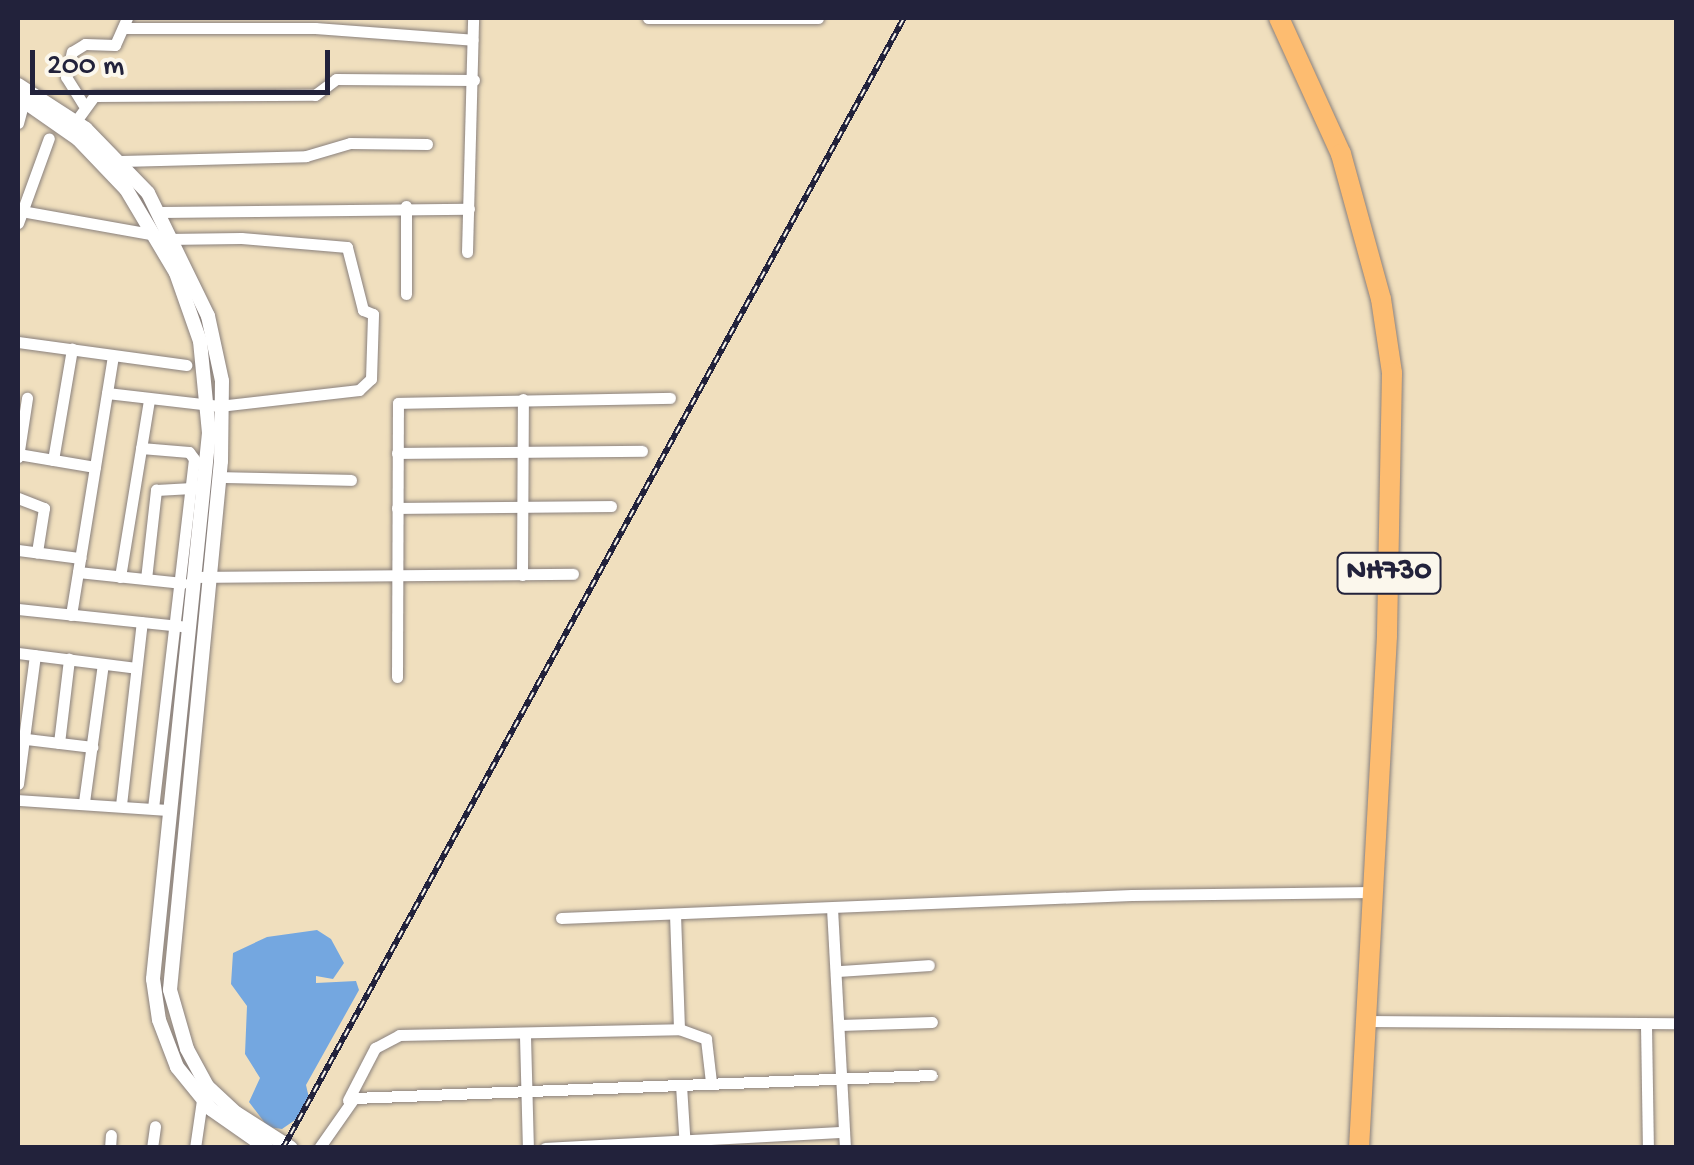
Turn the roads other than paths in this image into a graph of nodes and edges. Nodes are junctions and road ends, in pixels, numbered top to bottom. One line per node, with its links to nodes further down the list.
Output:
1 (473, 18): 6 (street)
2 (648, 18): 3 (street)
3 (818, 18)
4 (1279, 18): 77 (highway, NH730)
5 (125, 23): 6 (street); 10 (street)
6 (473, 40): 7 (street)
7 (474, 80): 10 (street); 17 (street)
8 (18, 85): 11 (street)
9 (21, 99): 12 (street); 21 (street)
10 (83, 104): 11 (street)
11 (76, 122): 15 (street)
12 (18, 123)
13 (49, 138): 18 (street)
14 (427, 144): 15 (street)
15 (121, 161): 19 (street)
16 (406, 206): 17 (street); 19 (street); 23 (street)
17 (470, 210): 22 (street)
18 (26, 212): 20 (street); 21 (street)
19 (161, 212): 21 (street)
20 (18, 223)
21 (165, 239): 33 (street); 33 (street)
22 (467, 252)
23 (406, 294)
24 (18, 342): 25 (street)
25 (72, 350): 26 (street); 39 (street)
26 (112, 356): 27 (street); 28 (street)
27 (186, 365)
28 (107, 393): 31 (street); 40 (street)
29 (26, 398): 37 (street)
30 (670, 398): 32 (street)
31 (149, 399): 33 (street); 34 (street)
32 (523, 399): 36 (street); 38 (street)
33 (216, 406): 41 (street); 57 (street)
34 (141, 448): 43 (street); 54 (street)
35 (642, 451): 36 (street)
36 (523, 452): 38 (street); 45 (street)
37 (18, 453): 39 (street)
38 (396, 454): 47 (street)
39 (52, 460): 40 (street)
40 (96, 467): 50 (street)
41 (220, 477): 42 (street); 57 (street)
42 (351, 480)
43 (192, 488): 56 (street); 57 (street)
44 (18, 498): 49 (street)
45 (523, 506): 46 (street); 47 (street); 53 (street)
46 (612, 506)
47 (397, 508): 55 (street)
48 (18, 550): 49 (street)
49 (36, 552): 50 (street)
50 (80, 558): 51 (street)
51 (78, 572): 54 (street); 59 (street)
52 (573, 574): 53 (street)
53 (522, 575): 55 (street)
54 (120, 576): 56 (street)
55 (400, 576): 57 (street); 67 (street)
56 (146, 579): 57 (street)
57 (198, 579): 61 (street); 104 (street)
58 (18, 609): 59 (street)
59 (70, 615): 60 (street)
60 (142, 622): 61 (street); 66 (street)
61 (184, 626): 75 (street); 76 (street)
62 (18, 653): 63 (street)
63 (35, 655): 64 (street); 68 (street)
64 (69, 660): 65 (street); 69 (street)
65 (103, 664): 66 (street); 70 (street)
66 (136, 668): 74 (street)
67 (397, 677)
68 (21, 738): 69 (street); 71 (street)
69 (59, 743): 70 (street)
70 (92, 747): 73 (street)
71 (18, 784)
72 (18, 800): 73 (street)
73 (84, 802): 74 (street)
74 (121, 806): 75 (street)
75 (153, 808): 76 (street)
76 (170, 810): 95 (street)
77 (1374, 892): 78 (street); 83 (highway, NH730)
78 (832, 908): 79 (street); 82 (street)
79 (675, 914): 80 (street); 88 (street)
80 (561, 918)
81 (930, 966): 82 (street)
82 (839, 971): 86 (street)
83 (1365, 1021): 87 (street); 109 (highway, NH730)
84 (932, 1022): 86 (street)
85 (1676, 1023): 87 (street)
86 (840, 1025): 91 (street)
87 (1646, 1025): 110 (street)
88 (680, 1029): 89 (street); 92 (street)
89 (525, 1036): 94 (street); 96 (street)
90 (932, 1075): 91 (street)
91 (842, 1078): 92 (street); 98 (street)
92 (710, 1082): 93 (street)
93 (682, 1085): 94 (street); 100 (street)
94 (526, 1093): 96 (street); 106 (street)
95 (202, 1100): 99 (street); 102 (street)
96 (348, 1100): 105 (street)
97 (155, 1126): 101 (street)
98 (844, 1132): 100 (street); 108 (street)
99 (248, 1143): 103 (street)
100 (685, 1143): 107 (street)
101 (152, 1148)
102 (195, 1148)
103 (267, 1148)
104 (291, 1148)
105 (319, 1148)
106 (528, 1148)
107 (545, 1148)
108 (844, 1148)
109 (1358, 1148)
110 (1648, 1148)

